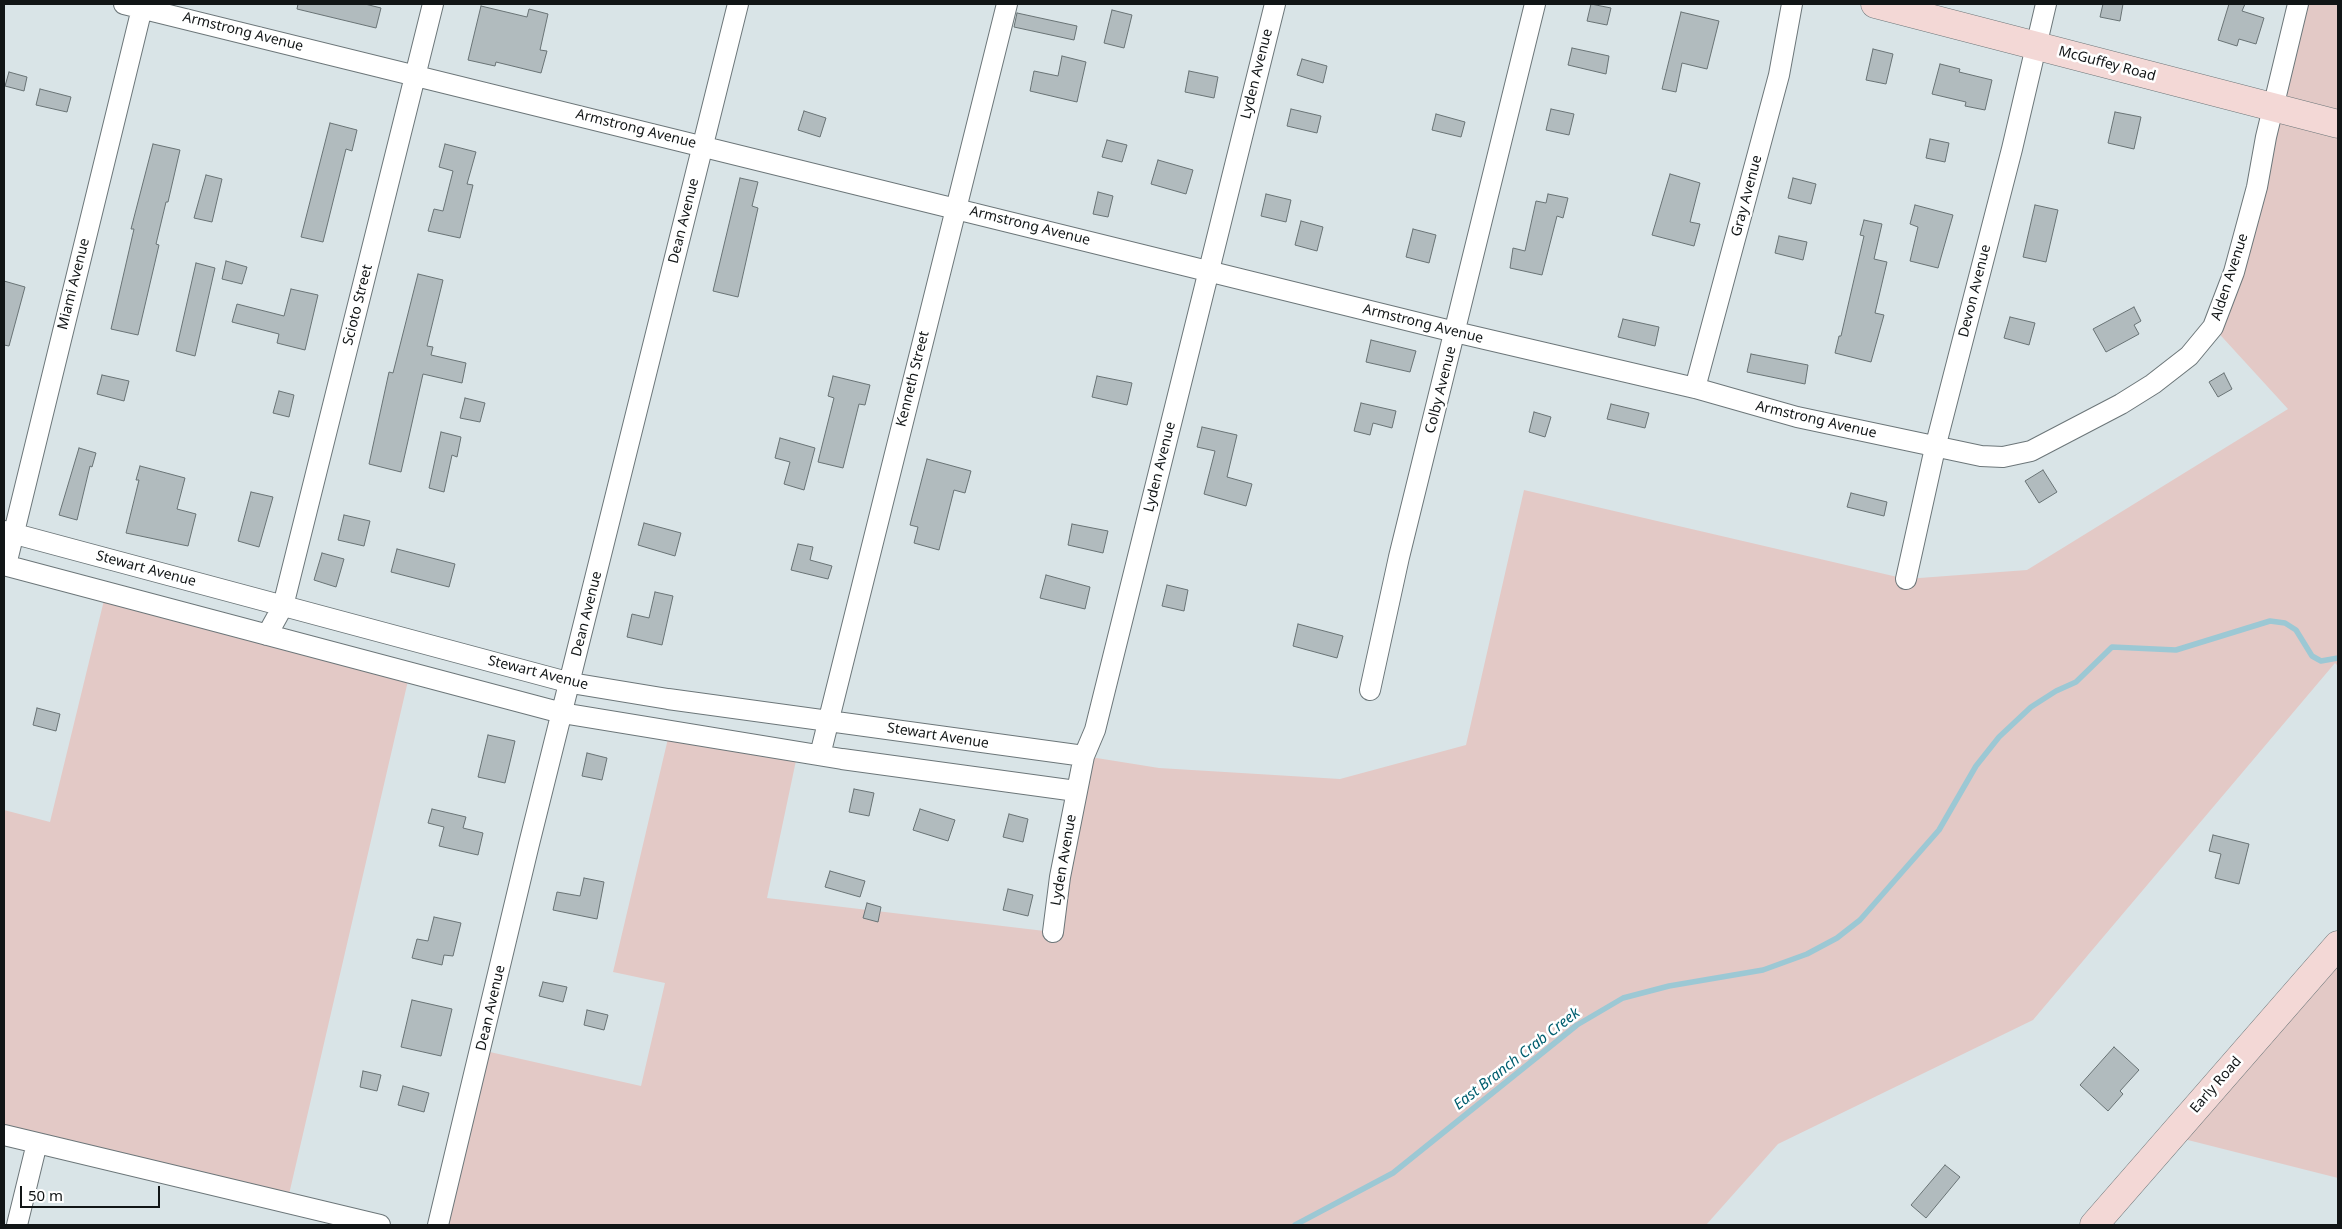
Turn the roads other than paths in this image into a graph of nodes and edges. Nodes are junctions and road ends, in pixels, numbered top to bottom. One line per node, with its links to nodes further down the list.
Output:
1 (433, 4): 12 (street, Scioto Street)
2 (738, 4): 15 (street, Dean Avenue)
3 (1007, 4): 16 (street, Kenneth Street)
4 (1275, 4): 17 (street, Lyden Avenue)
5 (1535, 4): 18 (street, Colby Avenue)
6 (1792, 4): 19 (street, Gray Avenue)
7 (1875, 4): 11 (street, McGuffey Road)
8 (2046, 4): 11 (street, Devon Avenue)
9 (2298, 4): 13 (street, Alden Avenue)
10 (136, 5): 12 (street, Armstrong Avenue); 21 (street, Miami Avenue)
11 (2036, 45): 13 (street, McGuffey Road); 20 (street, Devon Avenue)
12 (416, 74): 15 (street, Armstrong Avenue); 24 (street, Scioto Street)
13 (2273, 108): 14 (street, McGuffey Road); 20 (street, Alden Avenue)
14 (2338, 124)
15 (703, 146): 16 (street, Armstrong Avenue); 26 (street, Dean Avenue)
16 (956, 208): 17 (street, Armstrong Avenue); 29 (street, Kenneth Street)
17 (1208, 270): 18 (street, Armstrong Avenue); 31 (street, Lyden Avenue)
18 (1455, 332): 19 (street, Armstrong Avenue); 27 (street, Colby Avenue)
19 (1695, 388): 20 (street, Armstrong Avenue)
20 (1935, 448): 23 (street, Devon Avenue)
21 (9, 532): 22 (street, Miami Avenue); 24 (street, Stewart Avenue)
22 (5, 565): 25 (street)
23 (1906, 579)
24 (283, 606): 25 (street, Scioto Street); 26 (street, Stewart Avenue)
25 (267, 635): 28 (street)
26 (570, 683): 28 (street, Dean Avenue); 29 (street, Stewart Avenue)
27 (1370, 690)
28 (562, 713): 30 (street); 39 (street, Dean Avenue)
29 (829, 720): 30 (street, Kenneth Street); 31 (street, Stewart Avenue)
30 (820, 755): 32 (street)
31 (1084, 756): 32 (street, Lyden Avenue)
32 (1076, 791): 33 (street, Lyden Avenue)
33 (1053, 932)
34 (2338, 945): 40 (street, Early Road)
35 (4, 1134): 36 (street)
36 (37, 1143): 37 (street); 38 (street)
37 (17, 1225)
38 (380, 1225)
39 (438, 1225)
40 (2094, 1225)

